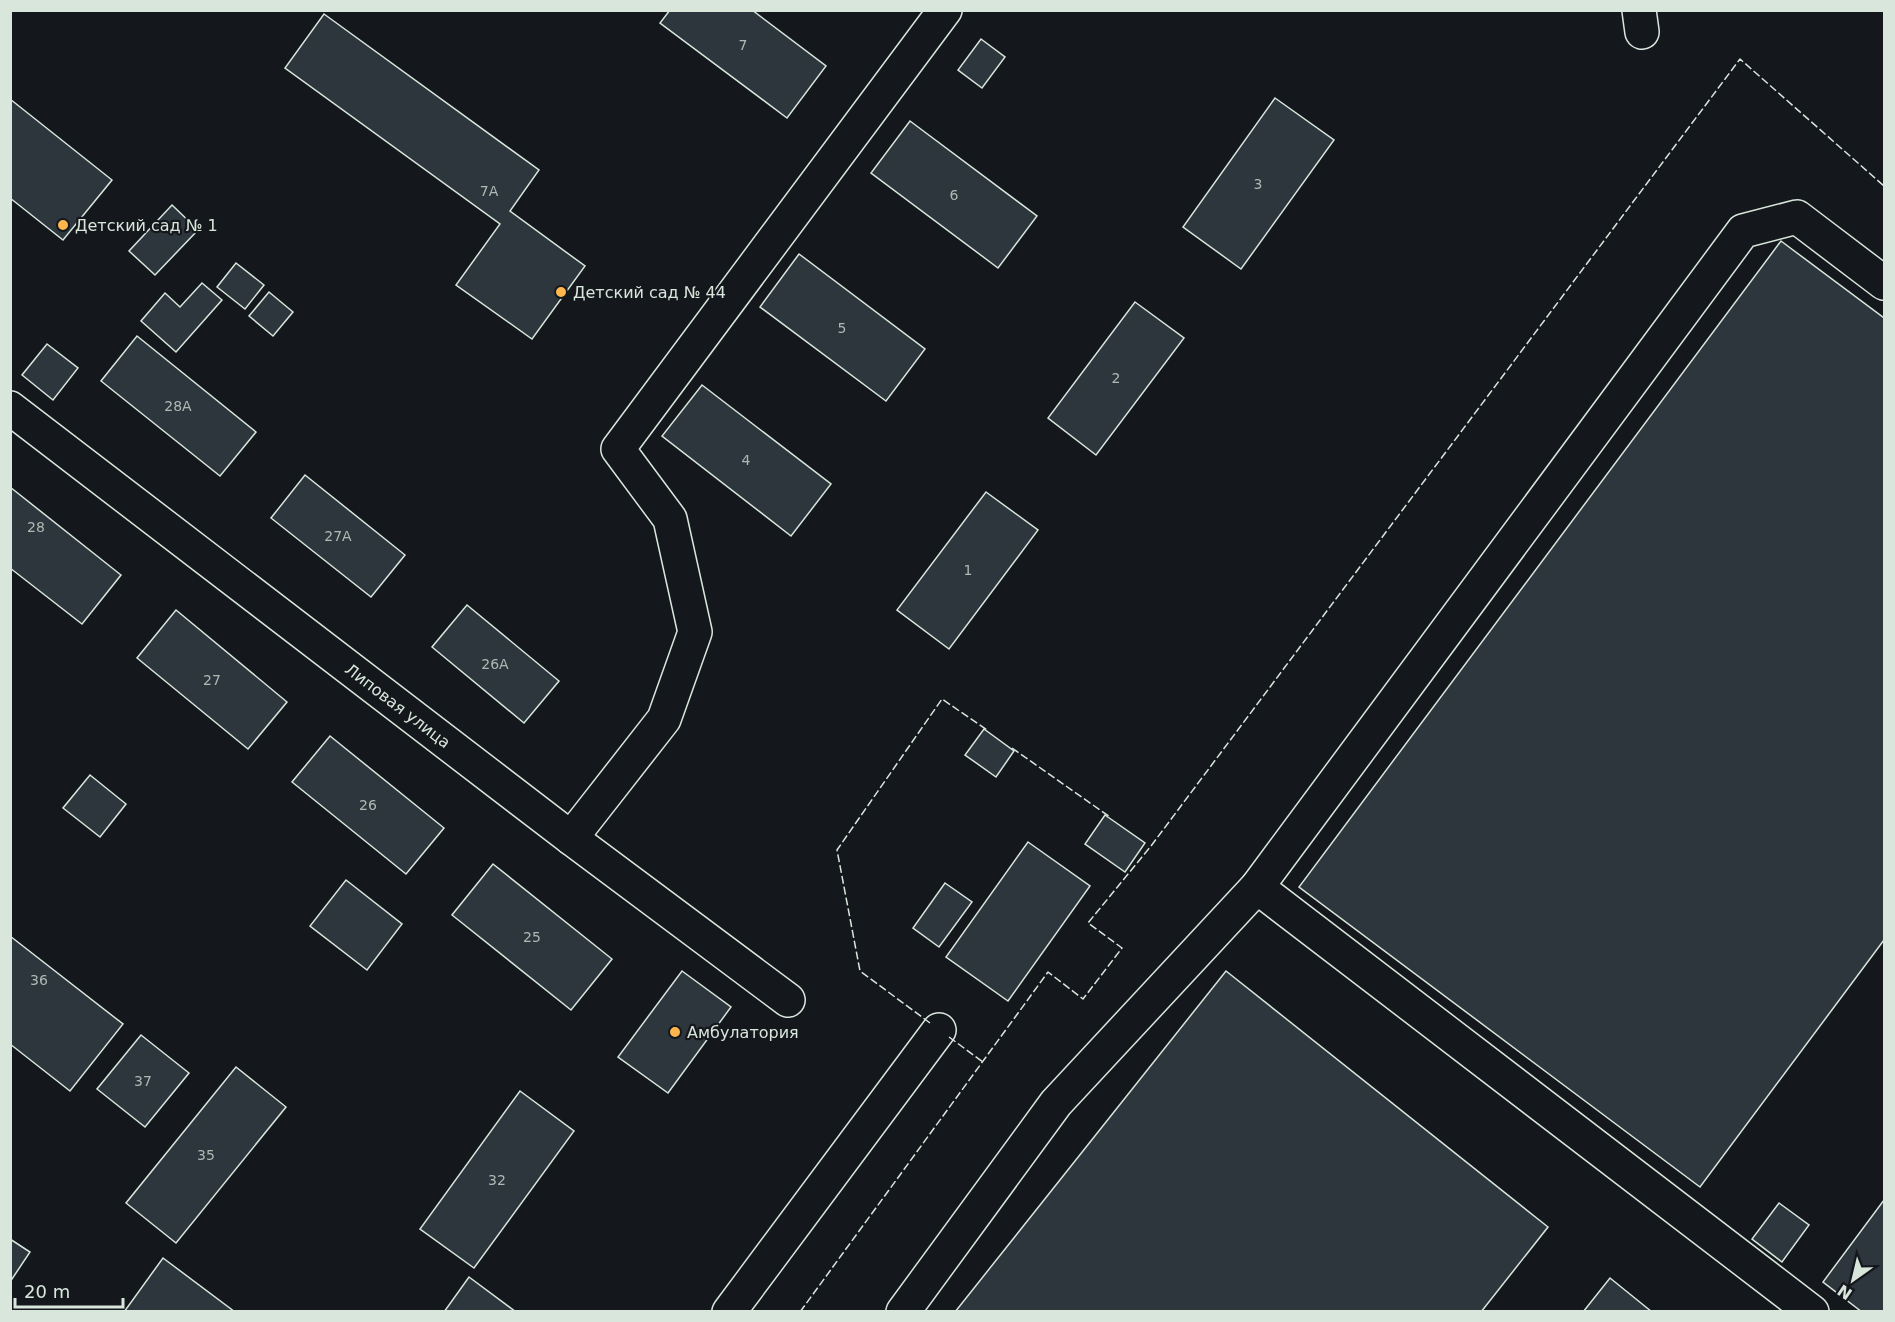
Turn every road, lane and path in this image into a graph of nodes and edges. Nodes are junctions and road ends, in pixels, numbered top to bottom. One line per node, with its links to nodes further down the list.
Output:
1 (945, 10): 4 (street)
2 (1884, 283): 5 (street)
3 (10, 408): 4 (street, Липовая улица)
4 (571, 838): 6 (street, Липовая улица)
5 (1257, 887): 9 (street); 10 (street)
6 (788, 1000)
7 (939, 1030): 8 (street)
8 (729, 1311)
9 (903, 1311)
10 (1812, 1311)

